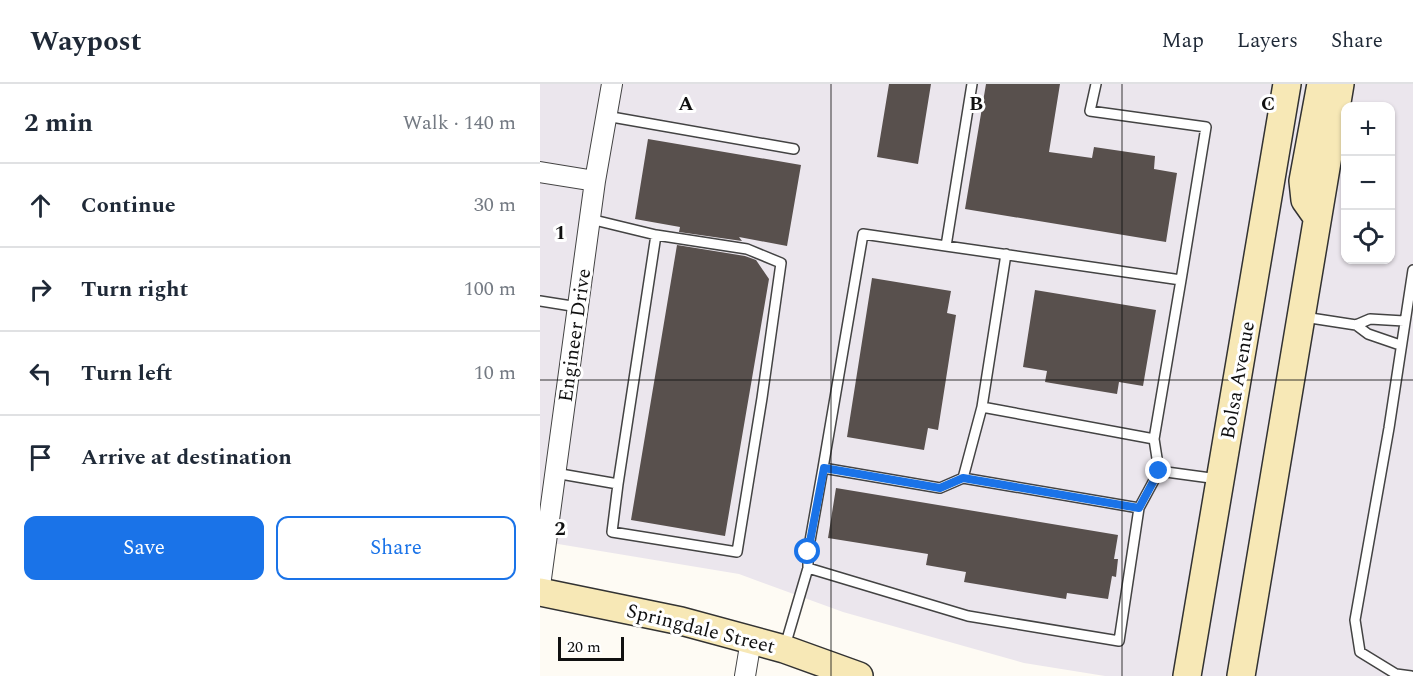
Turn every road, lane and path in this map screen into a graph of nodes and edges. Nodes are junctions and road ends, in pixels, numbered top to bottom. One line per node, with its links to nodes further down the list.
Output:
1 (612, 84): 7 (street, Engineer Drive)
2 (972, 84): 14 (lane)
3 (1096, 84): 17 (lane)
4 (1287, 84): 30 (main road, Bolsa Avenue)
5 (1321, 84): 11 (main road)
6 (1340, 84): 11 (main road)
7 (606, 116): 8 (lane); 10 (street, Engineer Drive)
8 (794, 149)
9 (540, 172): 10 (street)
10 (595, 181): 12 (street, Engineer Drive)
11 (1317, 217): 20 (main road)
12 (590, 219): 13 (lane); 19 (street, Engineer Drive)
13 (656, 235): 31 (lane); 31 (lane)
14 (946, 246): 15 (lane); 26 (lane)
15 (1006, 254): 17 (lane); 24 (lane)
16 (1413, 270): 21 (lane)
17 (1181, 280): 25 (lane)
18 (540, 301): 19 (lane)
19 (578, 307): 28 (street, Engineer Drive)
20 (1302, 316): 22 (lane); 41 (main road)
21 (1404, 321): 22 (lane); 23 (lane)
22 (1356, 325): 23 (lane)
23 (1400, 345): 42 (lane)
24 (982, 407): 25 (lane); 29 (lane)
25 (1154, 439): 27 (lane)
26 (824, 468): 29 (lane); 33 (lane)
27 (1159, 471): 30 (lane); 32 (lane)
28 (555, 473): 31 (lane); 34 (street, Engineer Drive)
29 (963, 478): 32 (lane)
30 (1220, 479): 40 (main road, Bolsa Avenue)
31 (618, 484)
32 (1139, 508): 33 (lane)
33 (808, 568): 37 (lane)
34 (540, 586)
35 (540, 592): 36 (main road, Springdale Street)
36 (751, 640): 37 (main road, Springdale Street); 38 (street)
37 (784, 649): 39 (main road, Springdale Street)
38 (745, 676)
39 (859, 676)
40 (1187, 676)
41 (1241, 676)
42 (1411, 676)

